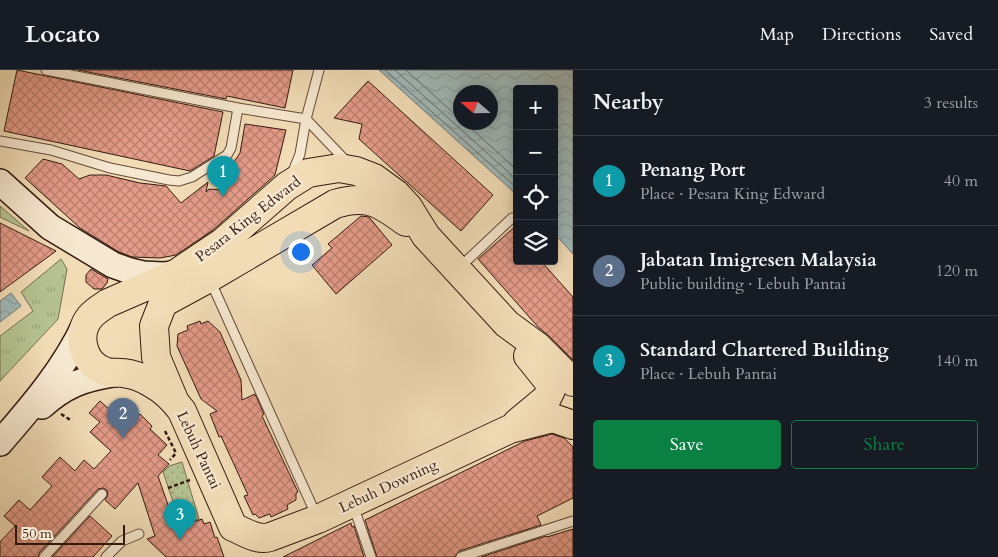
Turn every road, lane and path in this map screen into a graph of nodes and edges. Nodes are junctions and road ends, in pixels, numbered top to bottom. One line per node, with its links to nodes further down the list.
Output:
1 (46, 70): 3 (lane)
2 (319, 70): 4 (lane)
3 (238, 108): 4 (lane); 5 (lane)
4 (306, 119): 6 (lane); 8 (lane)
5 (0, 141)
6 (361, 173): 8 (main road, Pesara King Edward); 10 (main road)
7 (0, 182): 12 (main road)
8 (287, 186): 12 (main road, Pesara King Edward)
9 (512, 218): 11 (lane)
10 (426, 236): 11 (main road); 13 (main road, Pesara King Edward)
11 (457, 270): 15 (main road)
12 (178, 273): 14 (main road, Pesara King Edward)
13 (209, 278): 18 (main road, Pesara King Edward); 30 (lane)
14 (85, 324): 16 (main road, Lebuh Pantai); 24 (main road)
15 (507, 324): 17 (main road); 22 (main road, Lebuh Downing)
16 (118, 373): 18 (main road, Lebuh Pantai); 24 (main road)
17 (573, 382)
18 (174, 401): 32 (main road, Lebuh Pantai)
19 (57, 410): 20 (path)
20 (72, 421)
21 (573, 425): 22 (main road, Lebuh Downing)
22 (510, 429): 29 (main road, Lebuh Downing)
23 (165, 431): 25 (path)
24 (5, 437)
25 (170, 460)
26 (194, 478): 27 (path)
27 (168, 488)
28 (102, 494): 37 (lane)
29 (352, 503): 30 (main road, Lebuh Downing); 40 (lane)
30 (318, 519): 35 (main road, Lebuh Downing)
31 (573, 521): 36 (lane)
32 (233, 527): 35 (main road, Lebuh Downing)
33 (138, 534): 34 (lane)
34 (115, 547): 38 (lane); 39 (lane)
35 (257, 548)
36 (486, 553): 41 (lane)
37 (44, 557)
38 (106, 557)
39 (116, 557)
40 (371, 557)
41 (461, 557)

